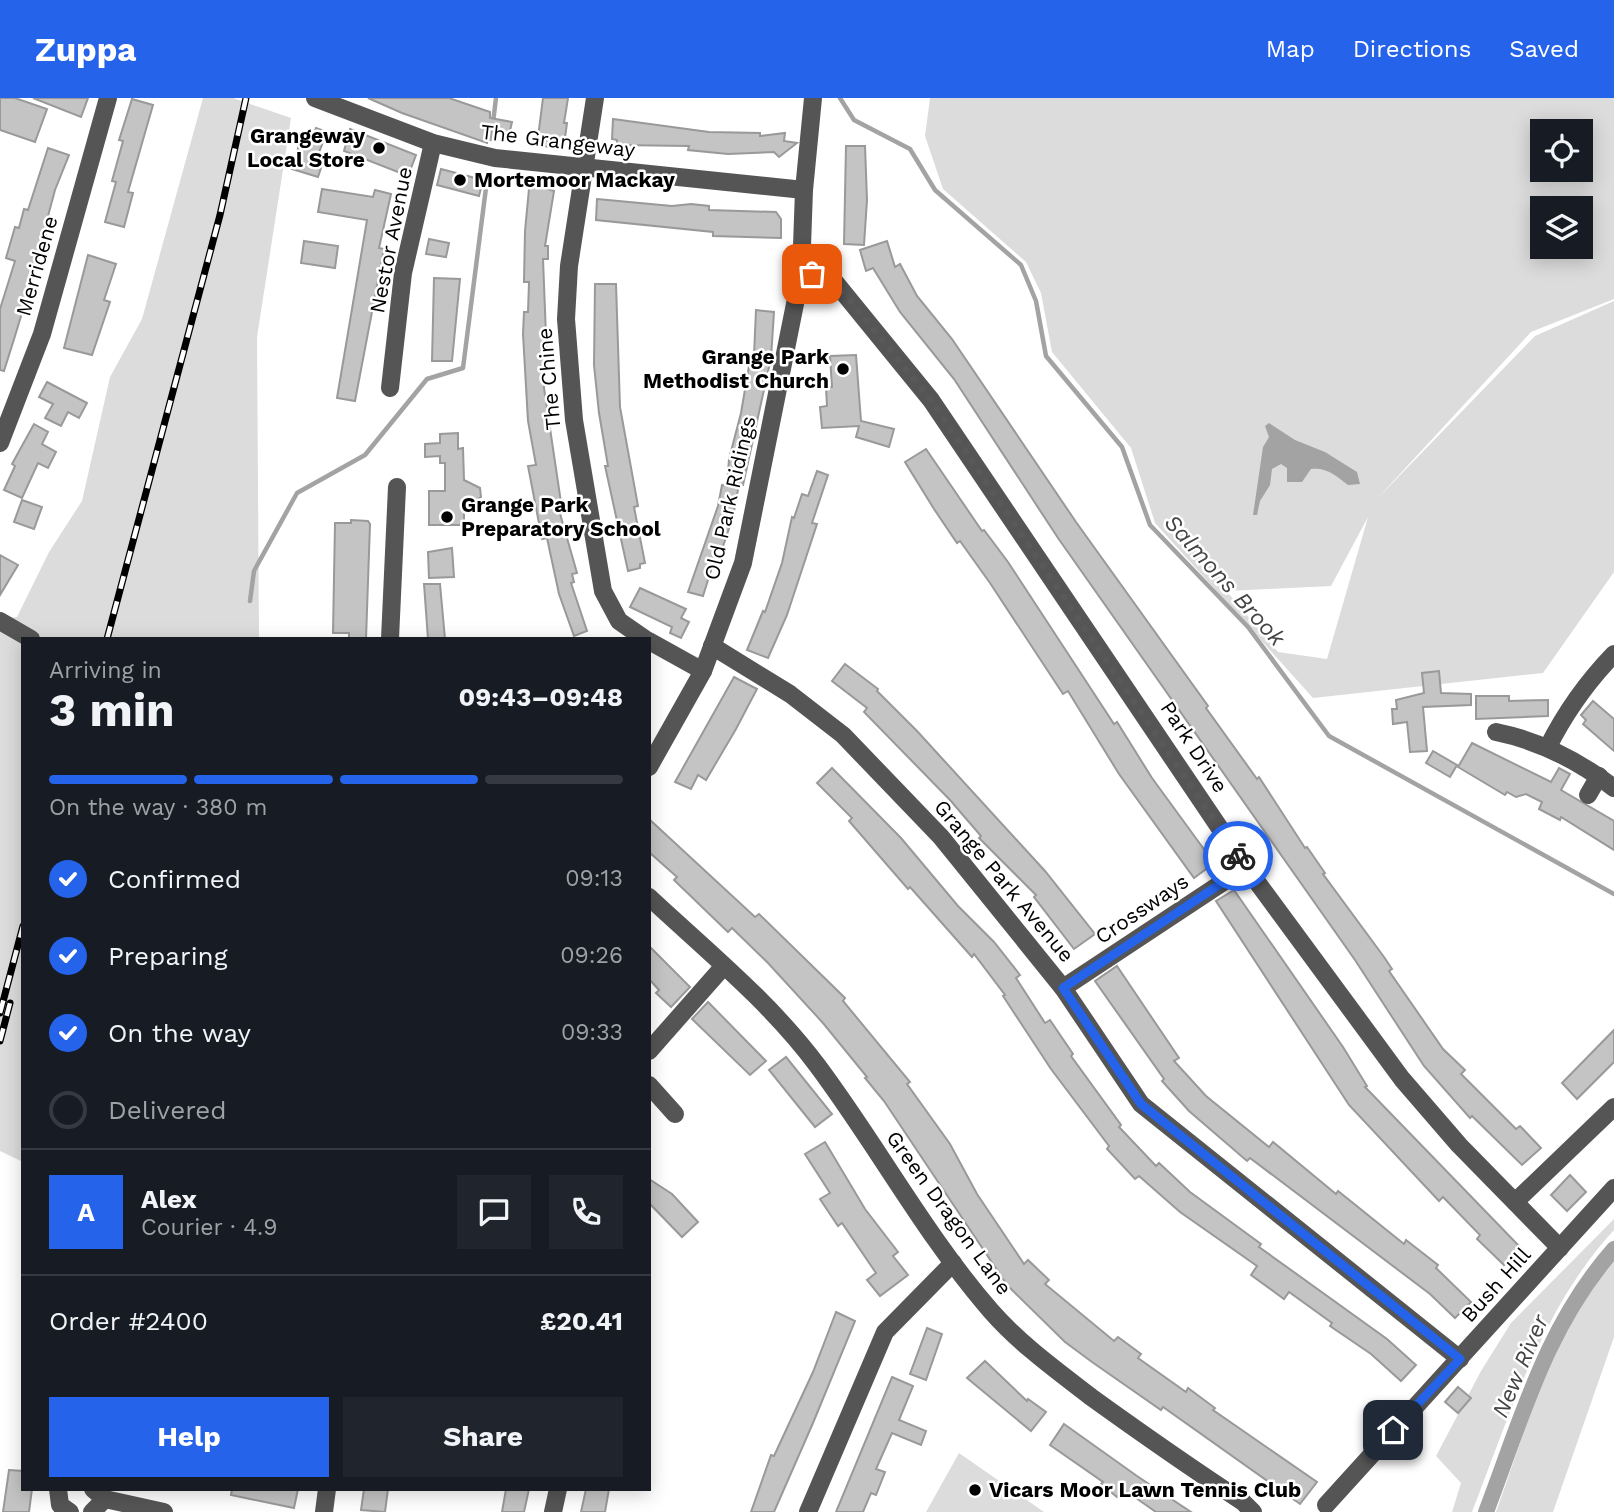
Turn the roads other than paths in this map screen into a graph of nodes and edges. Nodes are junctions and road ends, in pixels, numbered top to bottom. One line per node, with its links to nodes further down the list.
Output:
1 (108, 98): 11 (street, Merridene)
2 (315, 98): 5 (street, The Grangeway)
3 (594, 98): 7 (street, The Chine)
4 (813, 98): 8 (street, Old Park Ridings)
5 (337, 102): 6 (street, The Grangeway)
6 (433, 143): 7 (street, The Grangeway); 10 (street, Nestor Avenue)
7 (583, 168): 8 (street, The Grangeway); 16 (street, The Chine)
8 (804, 190): 9 (street, Old Park Ridings)
9 (801, 267): 18 (street, Old Park Ridings); 27 (street, Park Drive)
10 (390, 388)
11 (0, 443)
12 (397, 487): 15 (street)
13 (0, 621): 14 (street)
14 (28, 637)
15 (390, 637)
16 (643, 637)
17 (651, 642): 20 (street, The Chine)
18 (712, 646): 20 (street, Old Park Ridings); 30 (street, Grange Park Avenue)
19 (1614, 654): 22 (street)
20 (704, 671): 23 (street, Old Park Ridings)
21 (1496, 732): 22 (street)
22 (1548, 747): 24 (street)
23 (651, 764)
24 (1599, 776): 25 (street); 26 (street)
25 (1614, 788)
26 (1588, 795)
27 (1246, 867): 30 (street, Crossways); 36 (street, Park Drive)
28 (651, 899): 29 (street, Green Dragon Lane)
29 (723, 967): 31 (street); 38 (street, Green Dragon Lane)
30 (1063, 988): 39 (street, Grange Park Avenue)
31 (651, 1049)
32 (651, 1087): 34 (street)
33 (1614, 1107): 36 (street)
34 (675, 1114)
35 (1614, 1188): 37 (street, Bush Hill)
36 (1515, 1202): 37 (street, Park Drive)
37 (1560, 1248): 39 (street, Bush Hill)
38 (953, 1263): 50 (street); 51 (street, Green Dragon Lane)
39 (1460, 1359): 44 (street, Bush Hill)
40 (58, 1491): 45 (street)
41 (327, 1491): 48 (street)
42 (558, 1491): 49 (street)
43 (99, 1494): 46 (street); 47 (street)
44 (1325, 1505)
45 (70, 1512)
46 (92, 1512)
47 (163, 1512)
48 (324, 1512)
49 (553, 1512)
50 (808, 1512)
51 (1253, 1512)

